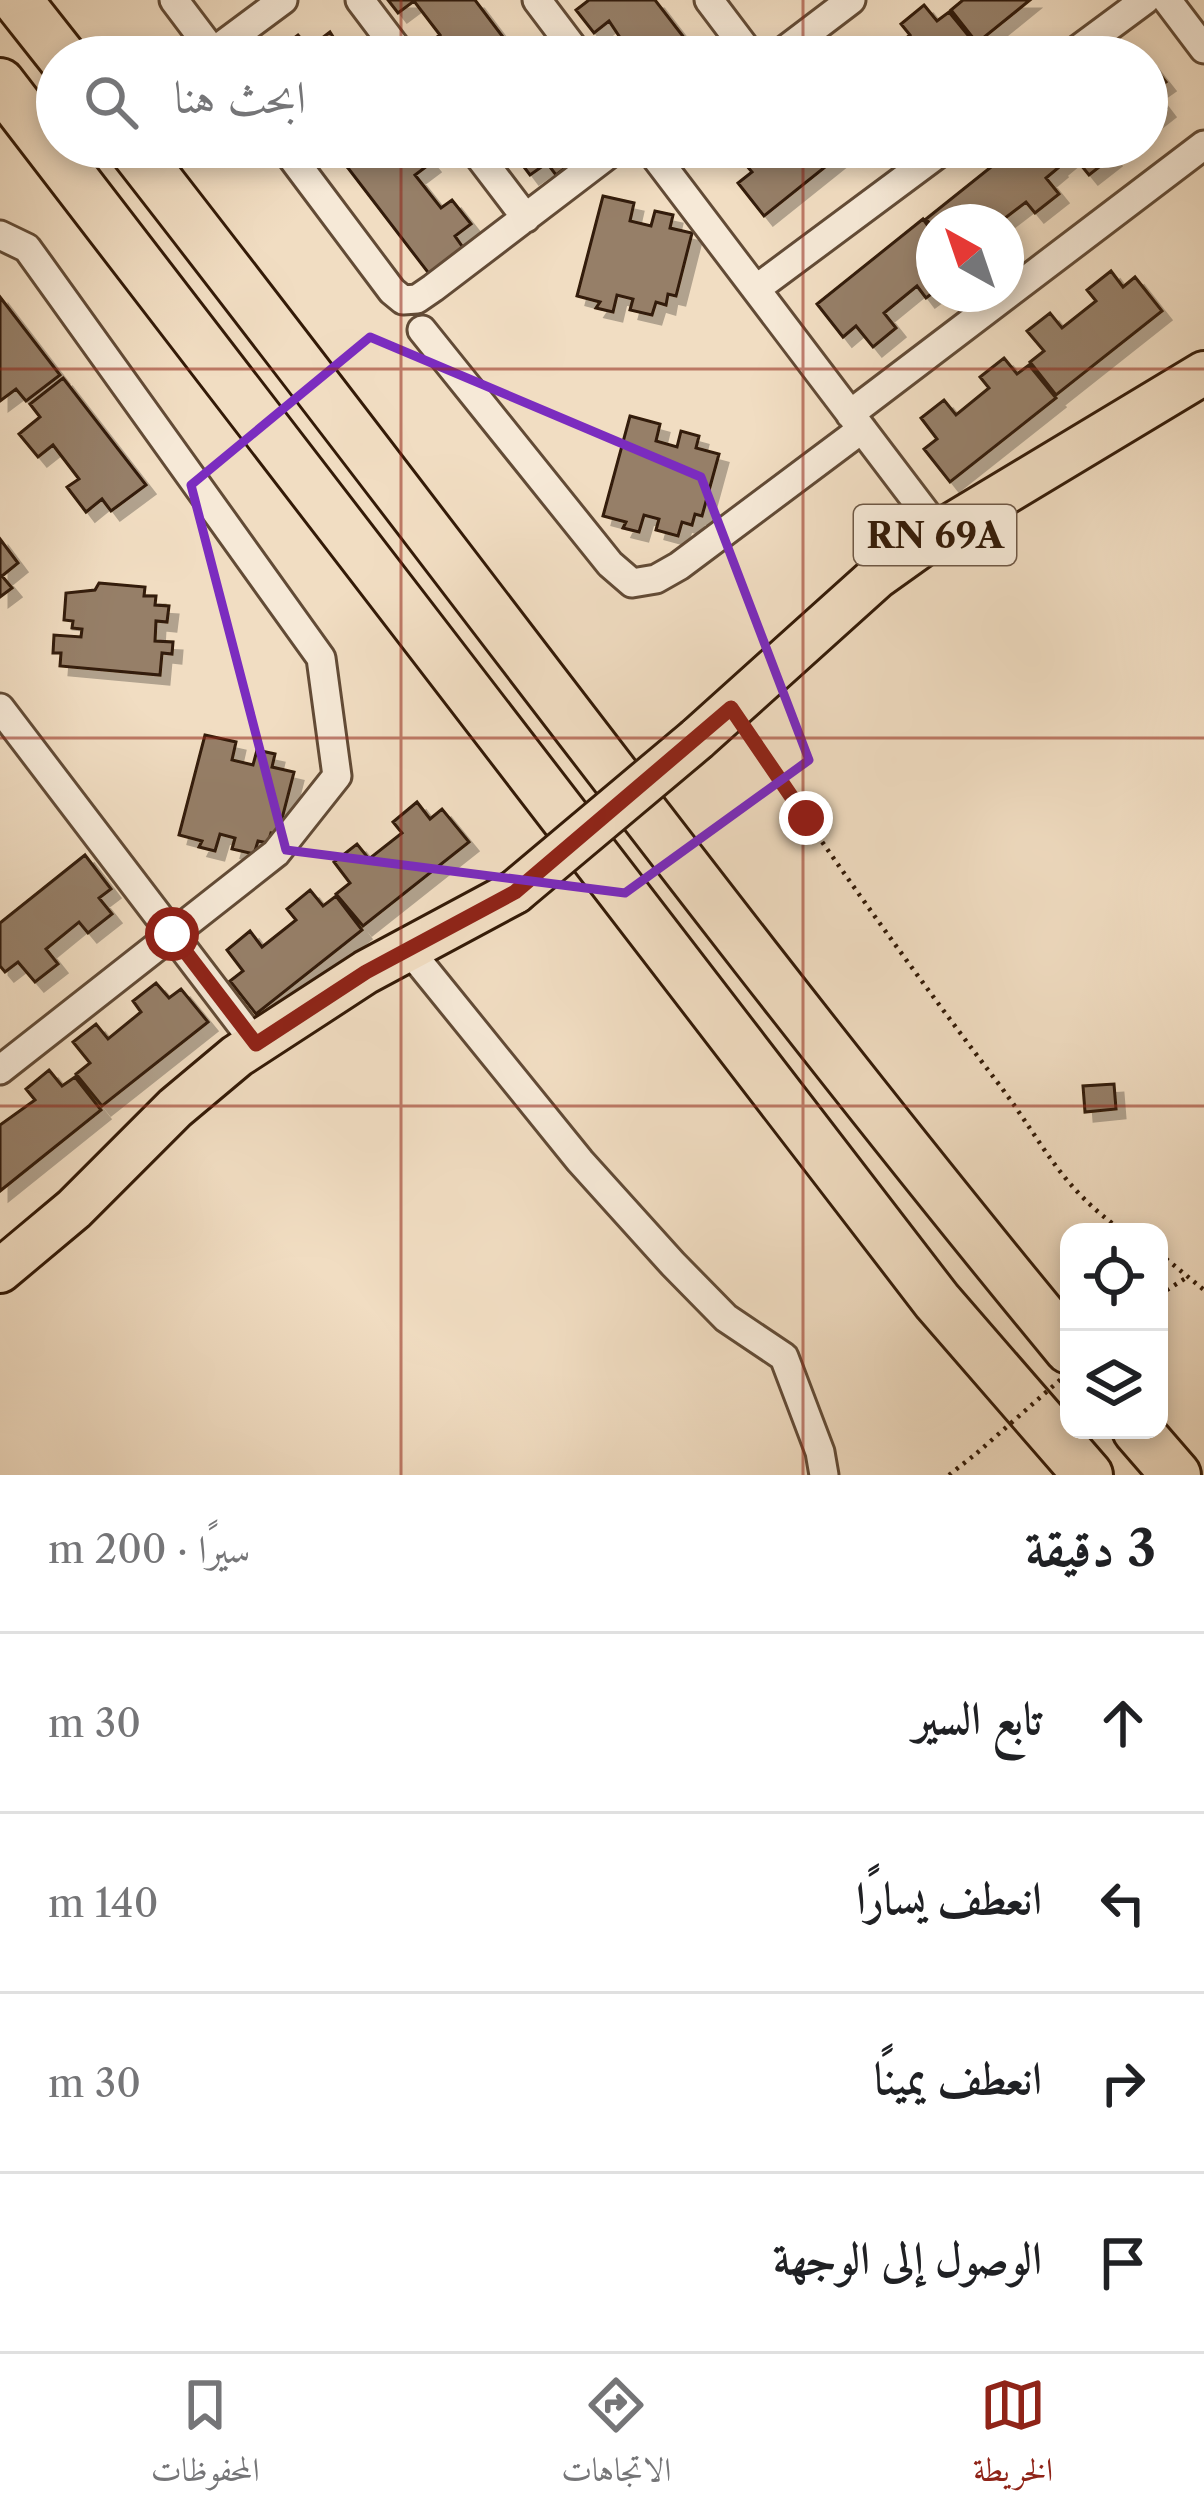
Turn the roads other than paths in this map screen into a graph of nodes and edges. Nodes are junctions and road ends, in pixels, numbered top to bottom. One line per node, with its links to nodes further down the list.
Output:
1 (17, 0): 10 (highway)
2 (174, 0): 11 (street)
3 (284, 0): 12 (street)
4 (360, 0): 13 (street)
5 (537, 0): 14 (street)
6 (709, 0): 15 (street)
7 (851, 0): 16 (street)
8 (1144, 0): 17 (street)
9 (1167, 0): 18 (street)
10 (45, 36)
11 (201, 36)
12 (238, 36)
13 (387, 36)
14 (564, 36)
15 (736, 36)
16 (804, 36)
17 (1096, 36)
18 (1204, 49)
19 (0, 83): 20 (highway)
20 (36, 130)
21 (1204, 145): 34 (street)
22 (65, 168): 45 (highway)
23 (148, 168): 42 (highway)
24 (300, 168): 29 (street)
25 (488, 168): 29 (street)
26 (591, 168): 29 (street)
27 (669, 168): 31 (street)
28 (919, 168): 31 (street)
29 (526, 218)
30 (0, 235): 37 (street)
31 (756, 289): 34 (street)
32 (422, 330): 34 (street)
33 (1204, 373): 35 (main road, RN 69A)
34 (856, 422): 35 (street)
35 (940, 532): 38 (main road, RN 69A, bridge)
36 (0, 708): 37 (street)
37 (172, 934): 39 (street); 40 (street)
38 (409, 950): 39 (main road, RN 69A); 44 (street)
39 (256, 1044): 41 (main road, RN 69A)
40 (0, 1070)
41 (0, 1271)
42 (1060, 1338)
43 (1145, 1439): 46 (highway)
44 (824, 1475)
45 (1088, 1475)
46 (1176, 1475)

